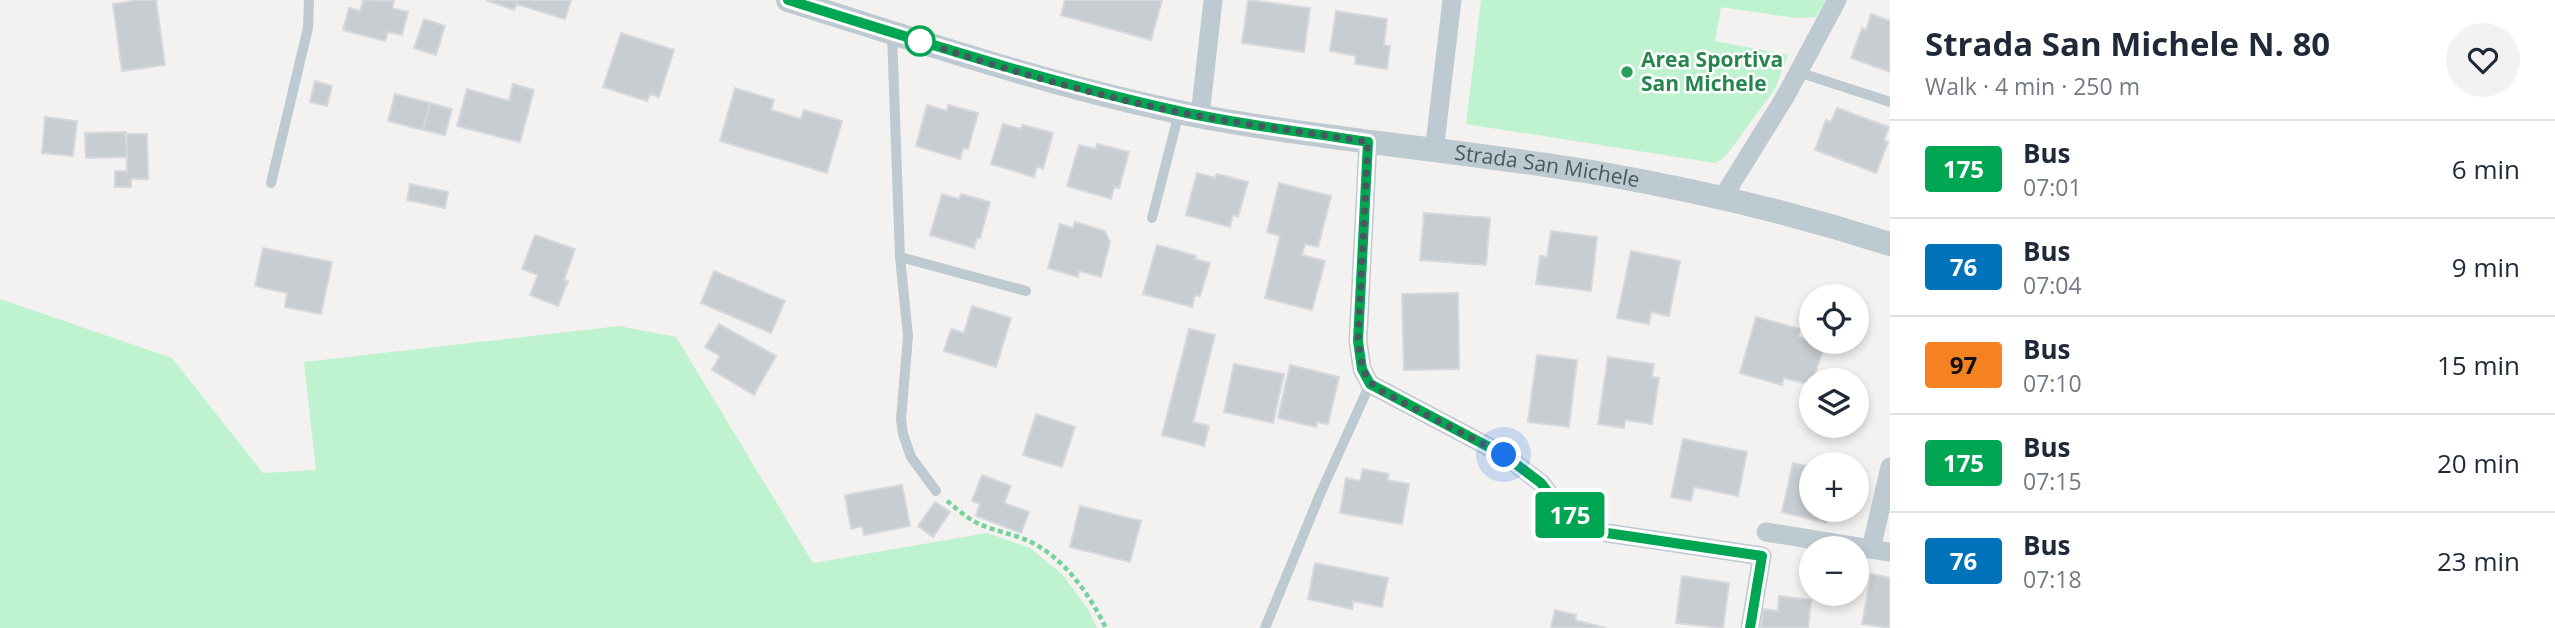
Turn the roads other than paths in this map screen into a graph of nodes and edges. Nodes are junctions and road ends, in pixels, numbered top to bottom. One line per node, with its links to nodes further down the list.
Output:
1 (309, 0): 12 (lane)
2 (788, 0): 6 (street, Strada San Michele)
3 (1213, 0): 9 (street)
4 (1452, 0): 11 (street)
5 (1837, 0): 7 (street)
6 (891, 32): 9 (street, Strada San Michele); 16 (lane)
7 (1798, 72): 8 (lane); 13 (street)
8 (1890, 102)
9 (1190, 114): 10 (street, Strada San Michele); 14 (lane)
10 (1368, 142): 11 (street, Strada San Michele); 18 (street)
11 (1434, 152): 13 (street, Strada San Michele)
12 (271, 183)
13 (1723, 197): 15 (street, Strada San Michele)
14 (1152, 218)
15 (1890, 244)
16 (900, 257): 17 (lane); 20 (lane)
17 (1026, 291)
18 (1370, 384): 23 (lane); 24 (street)
19 (1890, 467): 22 (street)
20 (936, 491)
21 (1766, 532): 22 (street)
22 (1881, 550)
23 (1265, 628)
24 (1750, 628)

